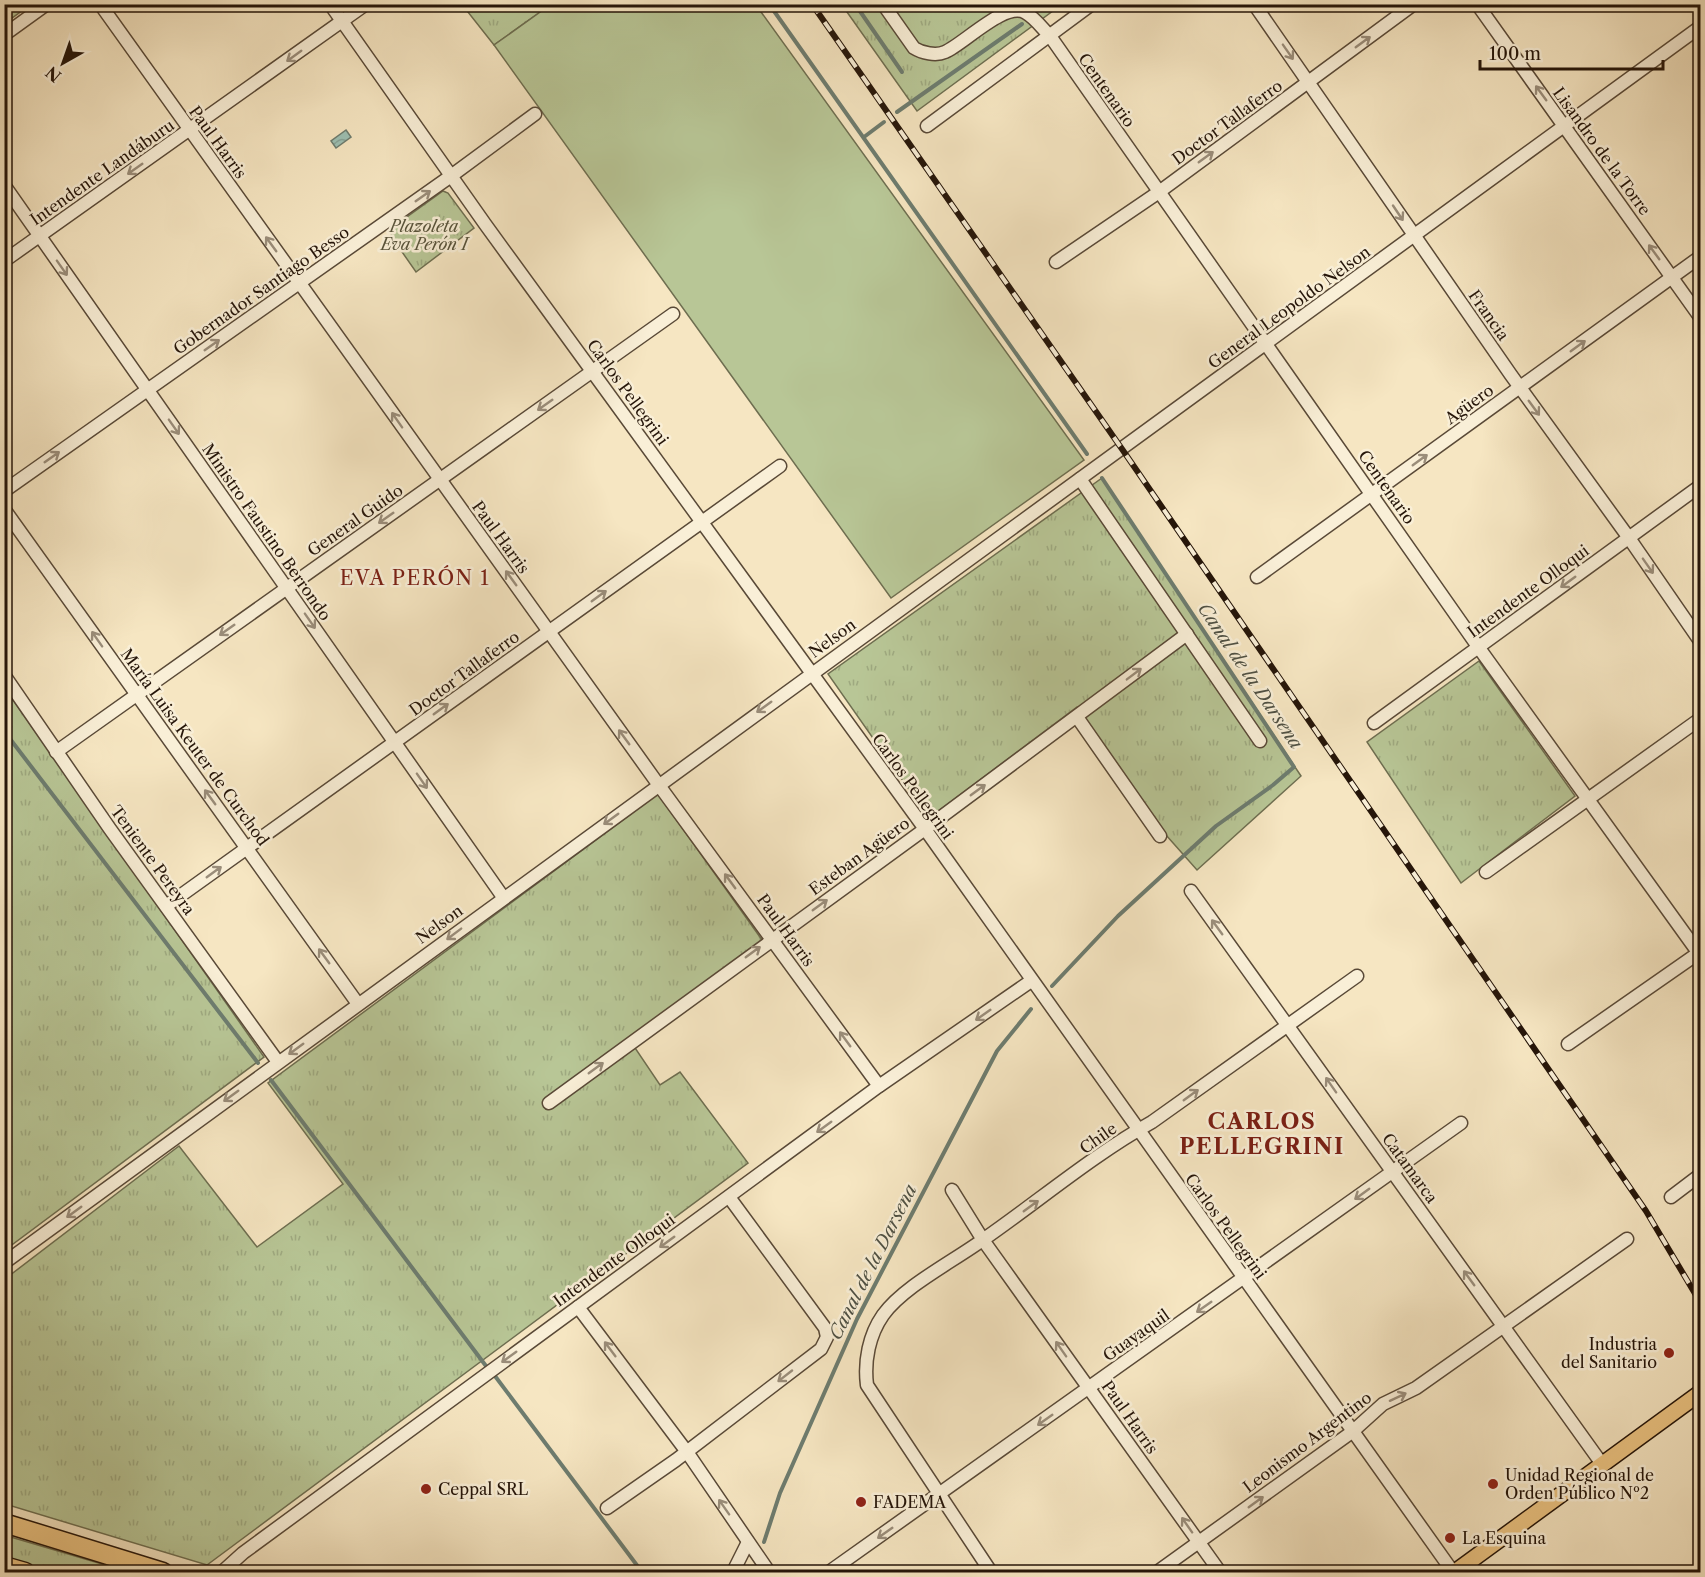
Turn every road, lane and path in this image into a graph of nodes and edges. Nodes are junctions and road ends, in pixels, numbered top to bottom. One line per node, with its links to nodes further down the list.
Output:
1 (47, 4): 12 (street)
2 (100, 4): 18 (street, Paul Harris)
3 (330, 4): 10 (street, Carlos Pellegrini)
4 (366, 4): 10 (street, Intendente Landáburu)
5 (884, 4): 13 (street, Centenario)
6 (1092, 4): 13 (street)
7 (1254, 4): 14 (street, Francia, one-way to 14)
8 (1414, 4): 14 (street, Doctor Tallaferro, one-way to 8)
9 (1477, 4): 17 (street, Lisandro de la Torre, one-way to 9)
10 (342, 22): 18 (street, Intendente Landáburu, one-way to 18); 19 (street, Carlos Pellegrini)
11 (1701, 27): 17 (street, General Leopoldo Nelson)
12 (4, 35)
13 (1050, 36): 16 (street); 21 (street, Centenario)
14 (1309, 82): 21 (street, Doctor Tallaferro, one-way to 14); 23 (street, Francia, one-way to 23)
15 (535, 114): 19 (street, Gobernador Santiago Besso)
16 (927, 126)
17 (1564, 126): 23 (street, General Leopoldo Nelson); 27 (street, Lisandro de la Torre, one-way to 17)
18 (189, 131): 22 (street, Intendente Landáburu, one-way to 22); 28 (street, Paul Harris, one-way to 18)
19 (451, 176): 28 (street, Gobernador Santiago Besso, one-way to 19); 32 (street, Carlos Pellegrini)
20 (4, 185): 22 (street, Ministro Faustino Berrondo)
21 (1159, 192): 26 (street, Doctor Tallaferro); 31 (street, Centenario)
22 (40, 236): 25 (street, Intendente Landáburu); 34 (street, Ministro Faustino Berrondo, one-way to 34)
23 (1414, 236): 31 (street, General Leopoldo Nelson); 33 (street, Francia)
24 (1701, 257): 27 (street, Agüero)
25 (4, 261)
26 (1056, 262)
27 (1672, 278): 30 (street, Lisandro de la Torre); 33 (street, Agüero, one-way to 27)
28 (300, 283): 34 (street, Gobernador Santiago Besso, one-way to 28); 37 (street, Paul Harris, one-way to 28)
29 (673, 314): 32 (street, General Guido)
30 (1701, 317)
31 (1266, 345): 36 (street, General Leopoldo Nelson); 40 (street, Centenario)
32 (593, 371): 37 (street, General Guido, one-way to 37); 42 (street, Carlos Pellegrini)
33 (1519, 387): 40 (street, Agüero, one-way to 33); 43 (street, Francia, one-way to 43)
34 (148, 390): 39 (street, Gobernador Santiago Besso, one-way to 34); 45 (street, Ministro Faustino Berrondo, one-way to 45)
35 (780, 466): 42 (street, Doctor Tallaferro)
36 (1080, 479): 46 (street, General Leopoldo Nelson); 48 (street)
37 (440, 480): 45 (street, General Guido, one-way to 45); 47 (street, Paul Harris, one-way to 37)
38 (1701, 486): 43 (street, Intendente Olloqui)
39 (4, 491)
40 (1372, 494): 44 (street, Agüero); 50 (street, Centenario)
41 (4, 509): 53 (street, María Luisa Keuter de Curchod, one-way to 41)
42 (702, 522): 47 (street, Doctor Tallaferro, one-way to 42); 51 (street, Carlos Pellegrini)
43 (1629, 538): 49 (street, Francia, one-way to 49); 50 (street, Intendente Olloqui, one-way to 50)
44 (1257, 577)
45 (287, 588): 53 (street, General Guido, one-way to 53); 58 (street, Ministro Faustino Berrondo, one-way to 58)
46 (895, 613): 51 (street, Nelson)
47 (549, 632): 58 (street, Doctor Tallaferro, one-way to 47); 60 (street, Paul Harris, one-way to 47)
48 (1187, 634): 54 (street, Esteban Agüero, one-way to 48); 57 (street)
49 (1701, 641)
50 (1479, 648): 56 (street, Intendente Olloqui); 61 (street, Centenario)
51 (812, 673): 60 (street, Nelson, one-way to 60); 62 (street, Carlos Pellegrini)
52 (4, 675): 59 (street, Teniente Pereyra)
53 (137, 695): 59 (street, General Guido); 64 (street, María Luisa Keuter de Curchod, one-way to 53)
54 (1077, 717): 62 (street, Esteban Agüero, one-way to 54); 63 (street)
55 (1701, 719): 61 (street)
56 (1374, 723)
57 (1260, 741)
58 (395, 742): 64 (street, Doctor Tallaferro); 67 (street, Ministro Faustino Berrondo, one-way to 67)
59 (56, 752): 68 (street, Teniente Pereyra)
60 (658, 784): 67 (street, Nelson, one-way to 67); 69 (street, Paul Harris, one-way to 60)
61 (1590, 799): 65 (street); 70 (street, Centenario)
62 (925, 830): 69 (street, Esteban Agüero, one-way to 62); 72 (street, Carlos Pellegrini)
63 (1160, 836)
64 (247, 848): 68 (street, Doctor Tallaferro, one-way to 64); 73 (street, María Luisa Keuter de Curchod, one-way to 64)
65 (1486, 872)
66 (1191, 891): 74 (street, Catamarca, one-way to 66)
67 (503, 897): 73 (street, Nelson, one-way to 73)
68 (166, 906): 76 (street, Teniente Pereyra)
69 (772, 939): 77 (street, Paul Harris, one-way to 69); 78 (street, Esteban Agüero, one-way to 69)
70 (1700, 953): 75 (street)
71 (1357, 976): 74 (street, Chile)
72 (1031, 981): 77 (street, Intendente Olloqui, one-way to 77); 80 (street, Carlos Pellegrini)
73 (358, 1004): 76 (street, Nelson, one-way to 76)
74 (1288, 1025): 80 (street, Chile, one-way to 74); 81 (street, Catamarca, one-way to 74)
75 (1568, 1044)
76 (278, 1062): 88 (street, Nelson, one-way to 88)
77 (879, 1086): 84 (street, Intendente Olloqui, one-way to 84)
78 (549, 1102)
79 (1461, 1123): 81 (street, Guayaquil)
80 (1138, 1130): 87 (street, Chile, one-way to 80); 89 (street, Carlos Pellegrini)
81 (1392, 1172): 89 (street, Guayaquil, one-way to 89); 91 (street, Catamarca, one-way to 81)
82 (1701, 1175): 85 (street)
83 (952, 1190): 87 (street, Paul Harris)
84 (729, 1197): 90 (street, Intendente Olloqui, one-way to 90); 95 (street, one-way to 95)
85 (1671, 1197)
86 (1627, 1239): 91 (street, Leonismo Argentino)
87 (983, 1240): 92 (street, Paul Harris, one-way to 87); 97 (street, Chile)
88 (4, 1263)
89 (1244, 1279): 92 (street, Guayaquil, one-way to 92); 94 (street, Carlos Pellegrini)
90 (578, 1307): 95 (street, one-way to 90); 105 (street, Intendente Olloqui, one-way to 105)
91 (1504, 1325): 94 (street, Leonismo Argentino, one-way to 91); 96 (street, Catamarca)
92 (1089, 1389): 97 (street, Guayaquil, one-way to 97); 101 (street, Paul Harris, one-way to 92)
93 (1701, 1393): 96 (main road)
94 (1352, 1432): 101 (street, Leonismo Argentino, one-way to 94); 112 (street, Carlos Pellegrini)
95 (687, 1452): 98 (street); 100 (street, one-way to 95)
96 (1602, 1464): 112 (main road)
97 (939, 1495): 108 (street, Guayaquil, one-way to 108); 109 (street)
98 (608, 1508)
99 (4, 1523): 104 (highway)
100 (748, 1542): 106 (street); 107 (street)
101 (1199, 1543): 110 (street, Leonismo Argentino); 111 (street, Paul Harris)
102 (4, 1566): 103 (highway)
103 (25, 1572)
104 (164, 1572)
105 (222, 1572)
106 (733, 1572)
107 (769, 1572)
108 (829, 1572)
109 (991, 1572)
110 (1157, 1572)
111 (1221, 1572)
112 (1454, 1572)

